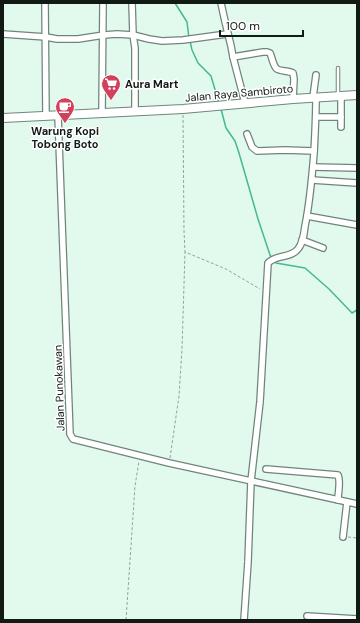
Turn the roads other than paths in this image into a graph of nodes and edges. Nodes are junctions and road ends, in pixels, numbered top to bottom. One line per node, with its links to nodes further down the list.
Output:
1 (45, 3): 9 (street)
2 (104, 3): 7 (street)
3 (132, 3): 8 (street)
4 (222, 3): 6 (street)
5 (3, 34): 9 (street)
6 (227, 34): 8 (street); 10 (street)
7 (104, 35): 8 (street); 9 (street); 19 (street)
8 (133, 35): 18 (street)
9 (46, 37): 20 (street)
10 (232, 57): 16 (street); 17 (street)
11 (338, 68): 14 (lane)
12 (316, 75): 15 (street)
13 (357, 95): 14 (street, Jalan Raya Sambiroto)
14 (339, 96): 15 (street, Jalan Raya Sambiroto); 23 (street)
15 (315, 97): 16 (street, Jalan Raya Sambiroto); 22 (street)
16 (293, 98): 17 (street, Jalan Raya Sambiroto)
17 (245, 103): 18 (street, Jalan Raya Sambiroto)
18 (135, 112): 19 (street, Jalan Raya Sambiroto)
19 (102, 113): 21 (street, Jalan Raya Sambiroto)
20 (46, 116): 21 (street, Jalan Raya Sambiroto); 24 (street, Jalan Raya Sambiroto)
21 (58, 116): 37 (street, Jalan Punokawan)
22 (316, 116): 23 (street); 27 (street)
23 (341, 116): 25 (street)
24 (3, 118)
25 (340, 127)
26 (247, 134): 27 (street)
27 (314, 152): 28 (street)
28 (313, 167): 29 (street); 30 (street)
29 (357, 168)
30 (312, 180): 31 (street); 32 (street)
31 (357, 183)
32 (307, 216): 33 (street); 34 (street)
33 (357, 225)
34 (302, 240): 35 (street); 37 (street)
35 (323, 248)
36 (266, 469): 38 (street)
37 (251, 481): 38 (street, Jalan Punokawan); 44 (street)
38 (338, 500): 39 (street, Jalan Punokawan)
39 (347, 502): 40 (street, Jalan Punokawan); 41 (street)
40 (357, 504)
41 (343, 537)
42 (307, 616): 43 (street)
43 (357, 619)
44 (244, 620)

